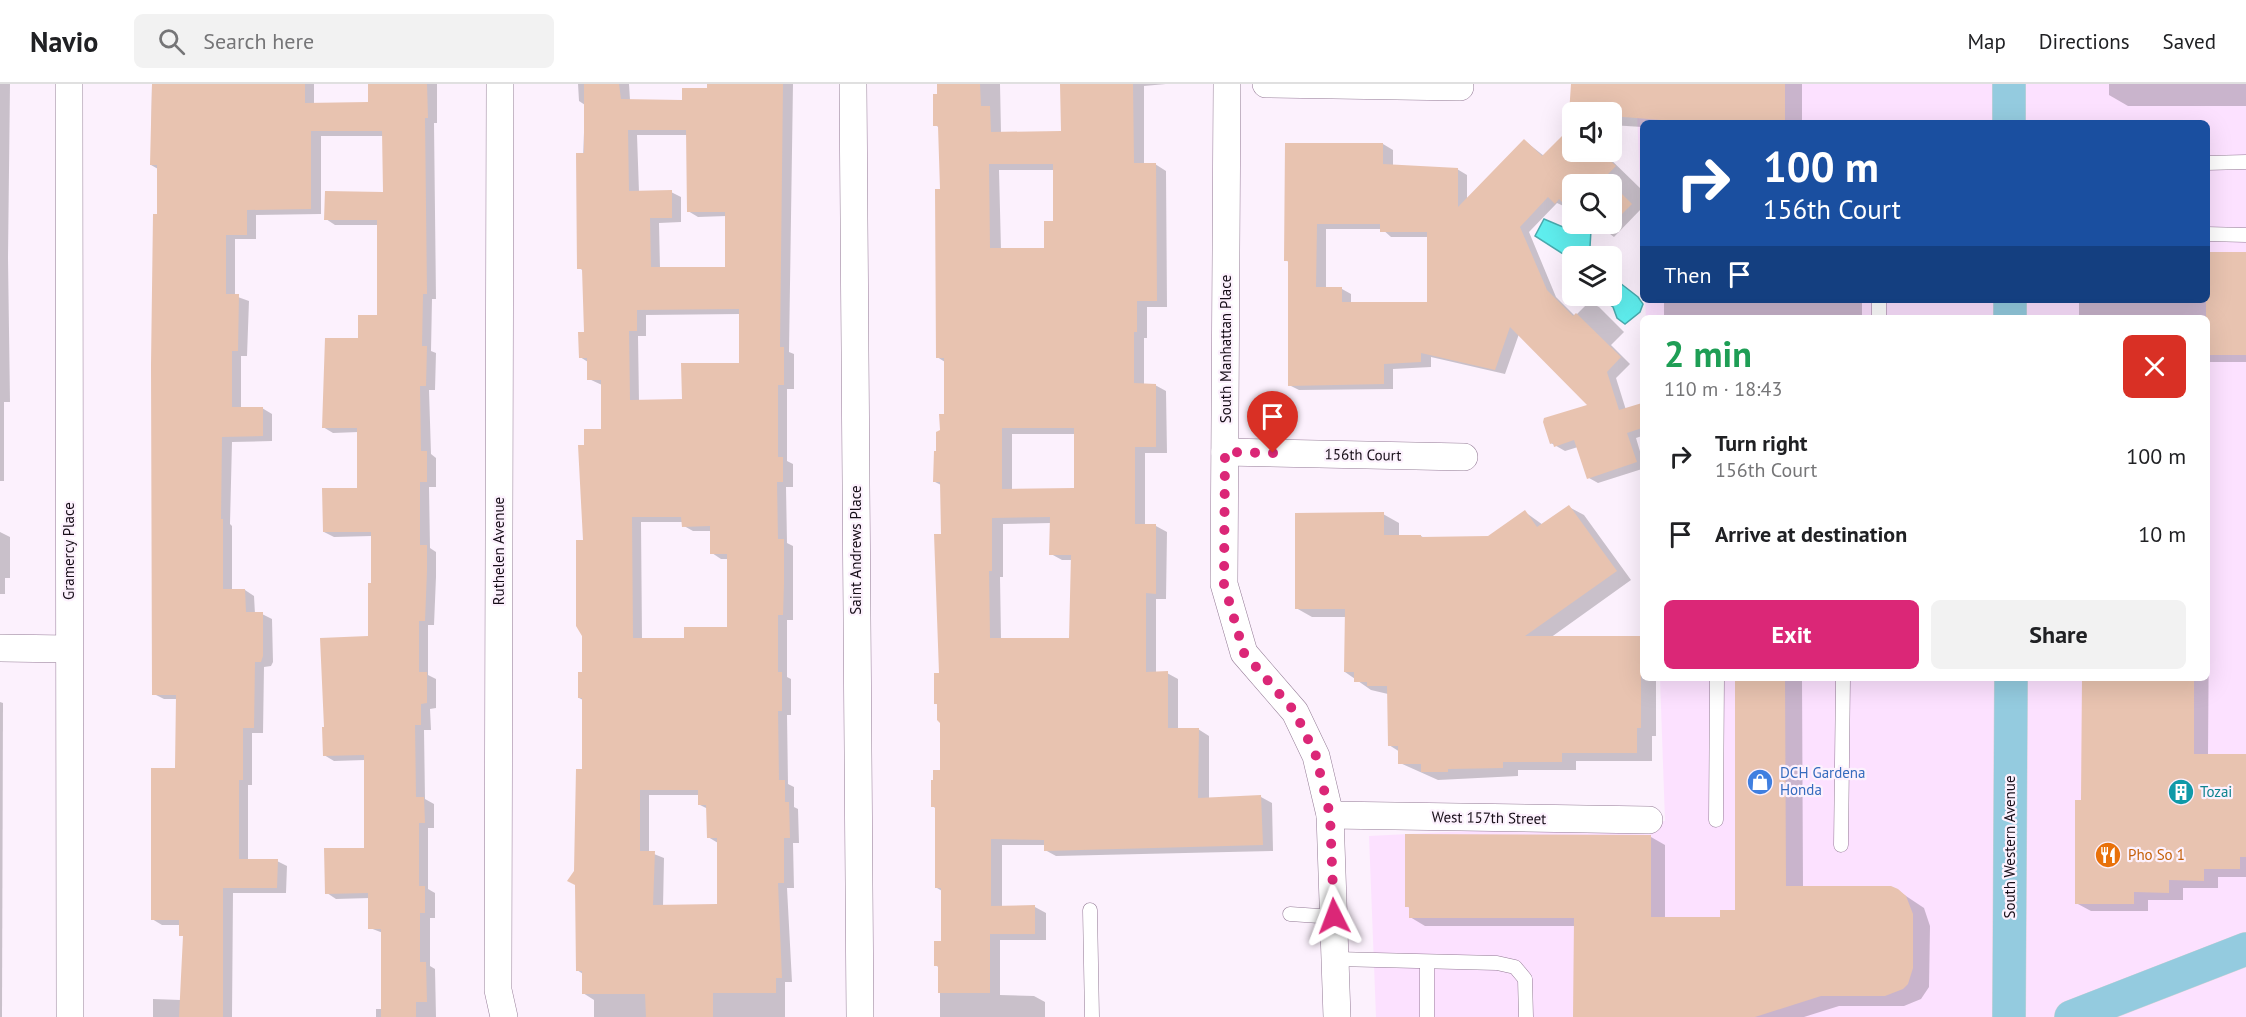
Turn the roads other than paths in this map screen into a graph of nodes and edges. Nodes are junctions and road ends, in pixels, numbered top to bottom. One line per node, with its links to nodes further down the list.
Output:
1 (69, 84): 16 (street, Gramercy Place)
2 (500, 84): 31 (street, Ruthelen Avenue)
3 (853, 84): 32 (street, Saint Andrews Place)
4 (1227, 84): 13 (street, South Manhattan Place)
5 (1266, 84): 7 (street)
6 (2009, 84): 8 (main road)
7 (1460, 87)
8 (2009, 120)
9 (2246, 162): 10 (lane)
10 (2210, 163)
11 (2210, 234): 12 (lane)
12 (2246, 235)
13 (1225, 452): 14 (street, 156th Court); 20 (street, South Manhattan Place)
14 (1464, 458)
15 (0, 648): 16 (street)
16 (69, 649): 30 (street, Gramercy Place)
17 (1717, 681): 22 (lane)
18 (1843, 681): 23 (lane)
19 (2011, 681): 37 (main road, South Western Avenue)
20 (1330, 815): 21 (street, West 157th Street); 26 (street, South Manhattan Place)
21 (1648, 820)
22 (1716, 820)
23 (1841, 845)
24 (1090, 910): 33 (lane)
25 (1290, 914): 26 (lane)
26 (1334, 916): 28 (street, South Manhattan Place)
27 (2246, 949): 38 (main road)
28 (1336, 959): 29 (lane); 34 (street, South Manhattan Place)
29 (1427, 962): 35 (lane); 36 (lane)
30 (69, 1017)
31 (504, 1017)
32 (860, 1017)
33 (1092, 1017)
34 (1336, 1017)
35 (1426, 1017)
36 (1526, 1017)
37 (2008, 1017)
38 (2071, 1017)

